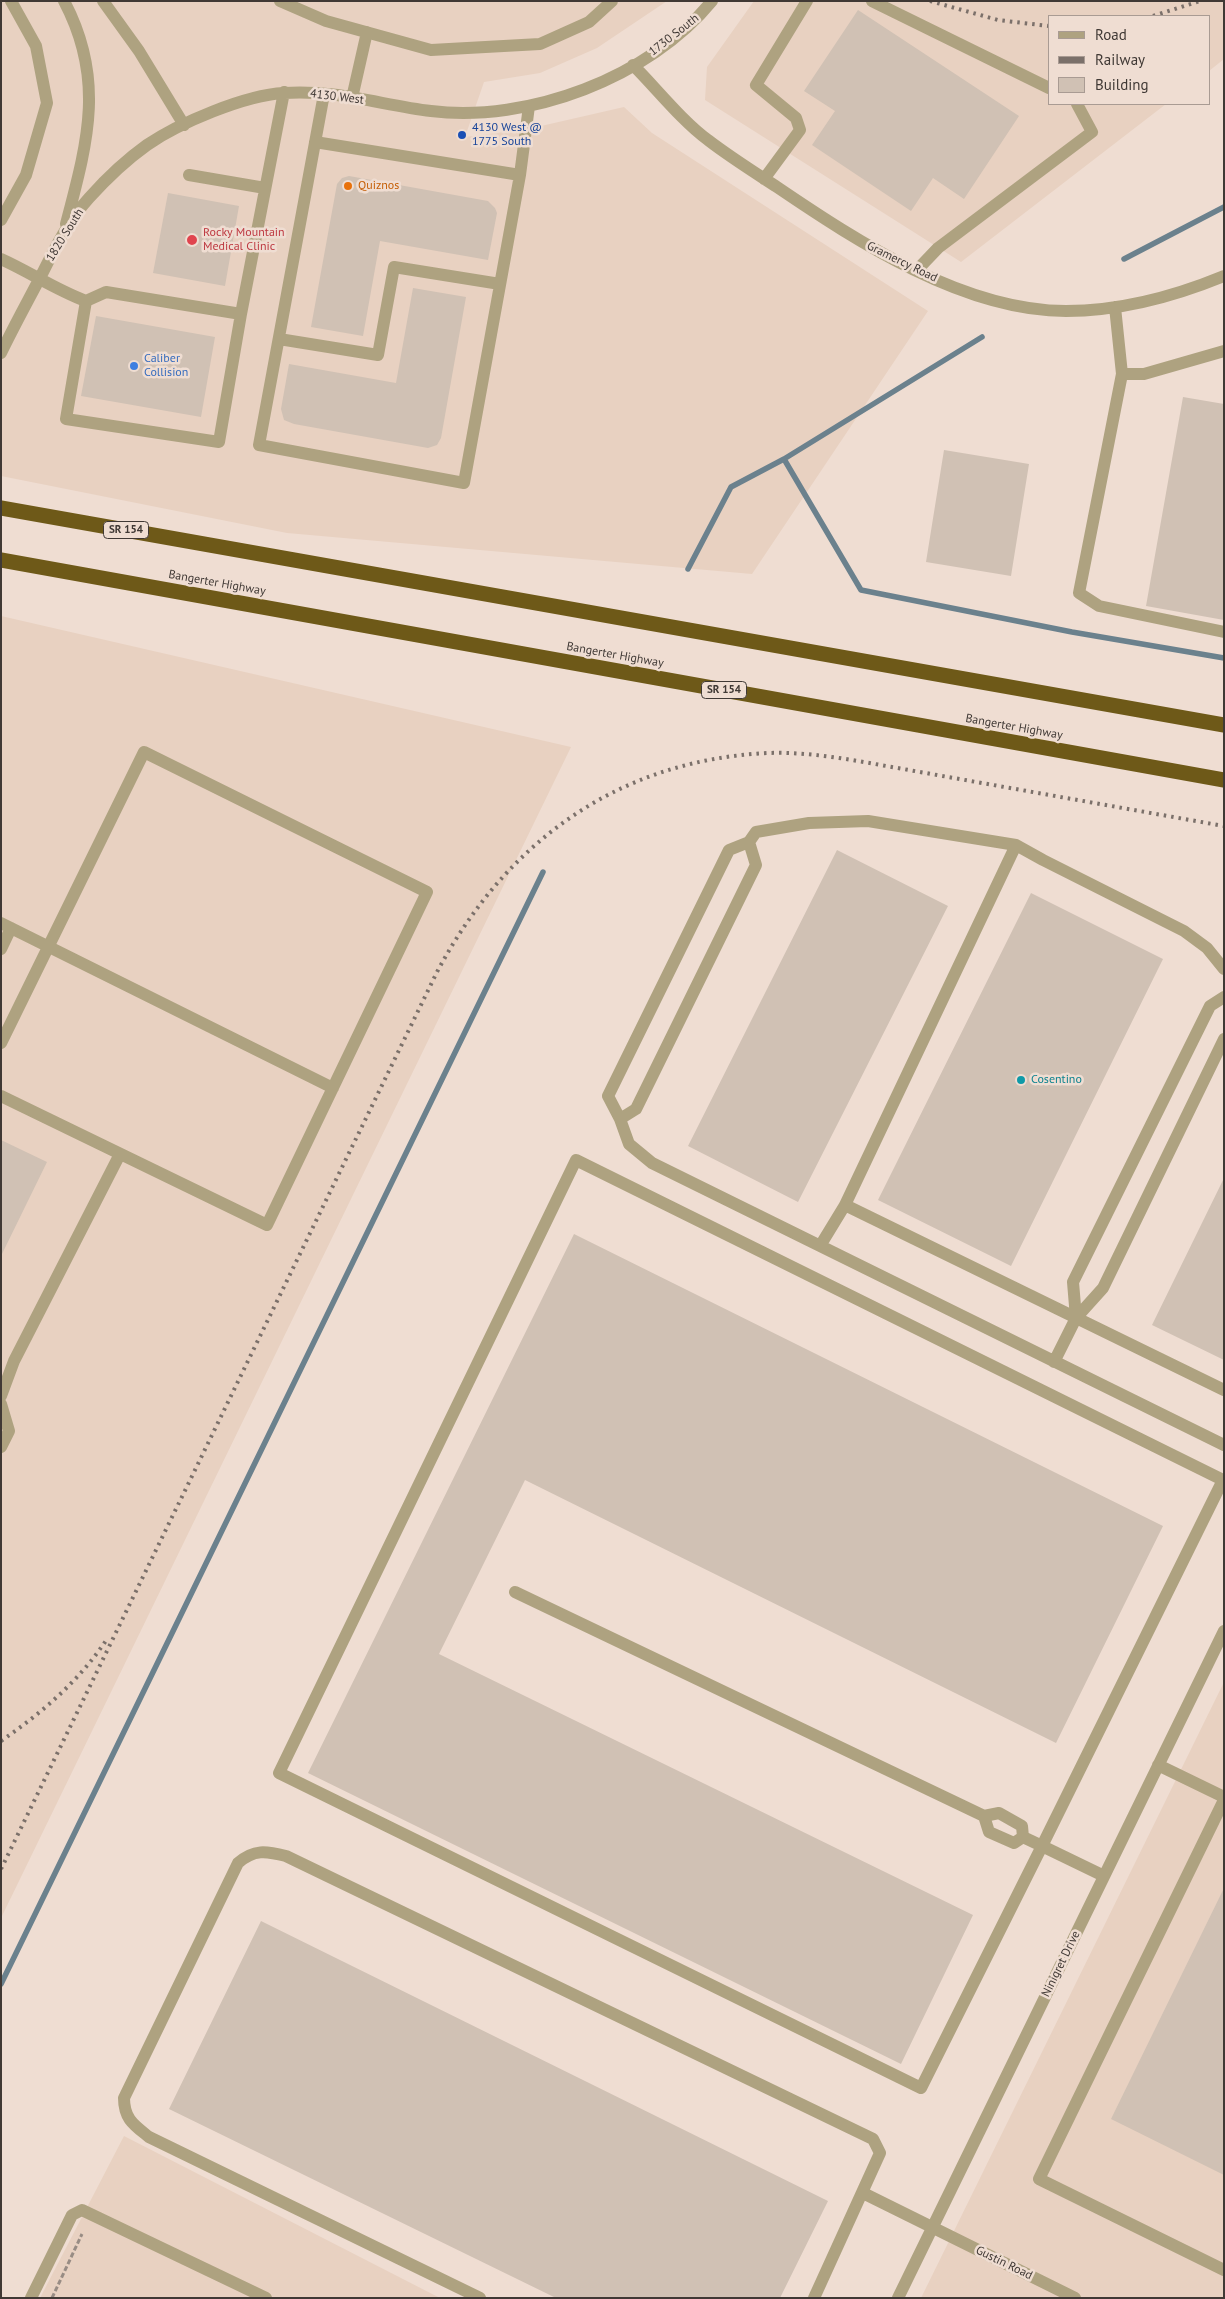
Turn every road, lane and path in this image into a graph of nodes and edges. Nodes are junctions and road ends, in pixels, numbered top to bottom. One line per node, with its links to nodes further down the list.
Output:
1 (11, 1): 23 (street)
2 (64, 1): 24 (street)
3 (103, 1): 17 (street)
4 (280, 1): 9 (street)
5 (612, 1): 9 (street)
6 (712, 1): 10 (street, 1730 South)
7 (807, 1): 21 (street)
8 (872, 1): 11 (street)
9 (367, 32): 14 (street)
10 (633, 65): 16 (street, 4130 West); 21 (street, Gramercy Road)
11 (1048, 88)
12 (284, 92): 13 (street, 4130 West); 17 (street, 4130 West); 22 (street)
13 (324, 94): 14 (street, 4130 West); 18 (street)
14 (352, 98): 16 (street, 4130 West)
15 (1078, 105): 26 (street)
16 (529, 106): 20 (street)
17 (184, 125): 24 (street, 1820 South)
18 (315, 142): 20 (street); 33 (street)
19 (189, 175): 22 (street)
20 (520, 175): 29 (street)
21 (764, 179): 26 (street, Gramercy Road)
22 (265, 188): 32 (street)
23 (1, 220)
24 (64, 232): 28 (street, 1820 South)
25 (1, 259): 28 (street)
26 (917, 270): 31 (street, Gramercy Road)
27 (1224, 276): 31 (street, Gramercy Road)
28 (40, 277): 30 (street); 35 (street, 1820 South)
29 (500, 284): 33 (street); 33 (street)
30 (86, 301): 32 (street); 32 (street)
31 (1115, 307): 36 (street)
32 (241, 314)
33 (279, 339)
34 (1224, 351): 36 (street)
35 (1, 353)
36 (1122, 374): 39 (street)
37 (1, 508): 40 (highway, SR 154)
38 (1, 560): 41 (highway, Bangerter Highway / SR 154)
39 (1224, 632)
40 (1224, 725)
41 (1224, 780)
42 (749, 842): 43 (street); 53 (street); 53 (street)
43 (1016, 844): 47 (street); 55 (street)
44 (6, 925): 45 (street); 46 (street)
45 (49, 946): 50 (street); 51 (street); 51 (street)
46 (1, 949)
47 (1224, 969)
48 (1224, 997): 57 (street)
49 (1224, 1040): 57 (street)
50 (1, 1043)
51 (333, 1088): 54 (street)
52 (1, 1096): 54 (street)
53 (620, 1119): 56 (street)
54 (120, 1154): 60 (street)
55 (845, 1205): 56 (street); 57 (street)
56 (820, 1246): 58 (street)
57 (1076, 1318): 58 (street); 59 (street)
58 (1054, 1362): 62 (street)
59 (1224, 1390)
60 (1, 1396)
61 (1, 1404): 63 (street)
62 (1224, 1445)
63 (1, 1447)
64 (515, 1592): 68 (street)
65 (1224, 1631): 66 (street, Ninigret Drive)
66 (1158, 1765): 67 (street); 71 (street, Ninigret Drive)
67 (1224, 1798): 75 (street)
68 (984, 1816): 69 (street); 69 (street)
69 (1022, 1837): 70 (street)
70 (1042, 1846): 70 (street); 71 (street)
71 (1104, 1876): 73 (street, Ninigret Drive)
72 (863, 2193): 73 (street, Gustin Road); 79 (street); 80 (street)
73 (932, 2228): 81 (street, Ninigret Drive); 82 (street, Gustin Road)
74 (82, 2234): 77 (path)
75 (1224, 2270)
76 (31, 2298): 78 (street)
77 (52, 2298)
78 (266, 2298)
79 (480, 2298)
80 (814, 2298)
81 (898, 2298)
82 (1076, 2298)

